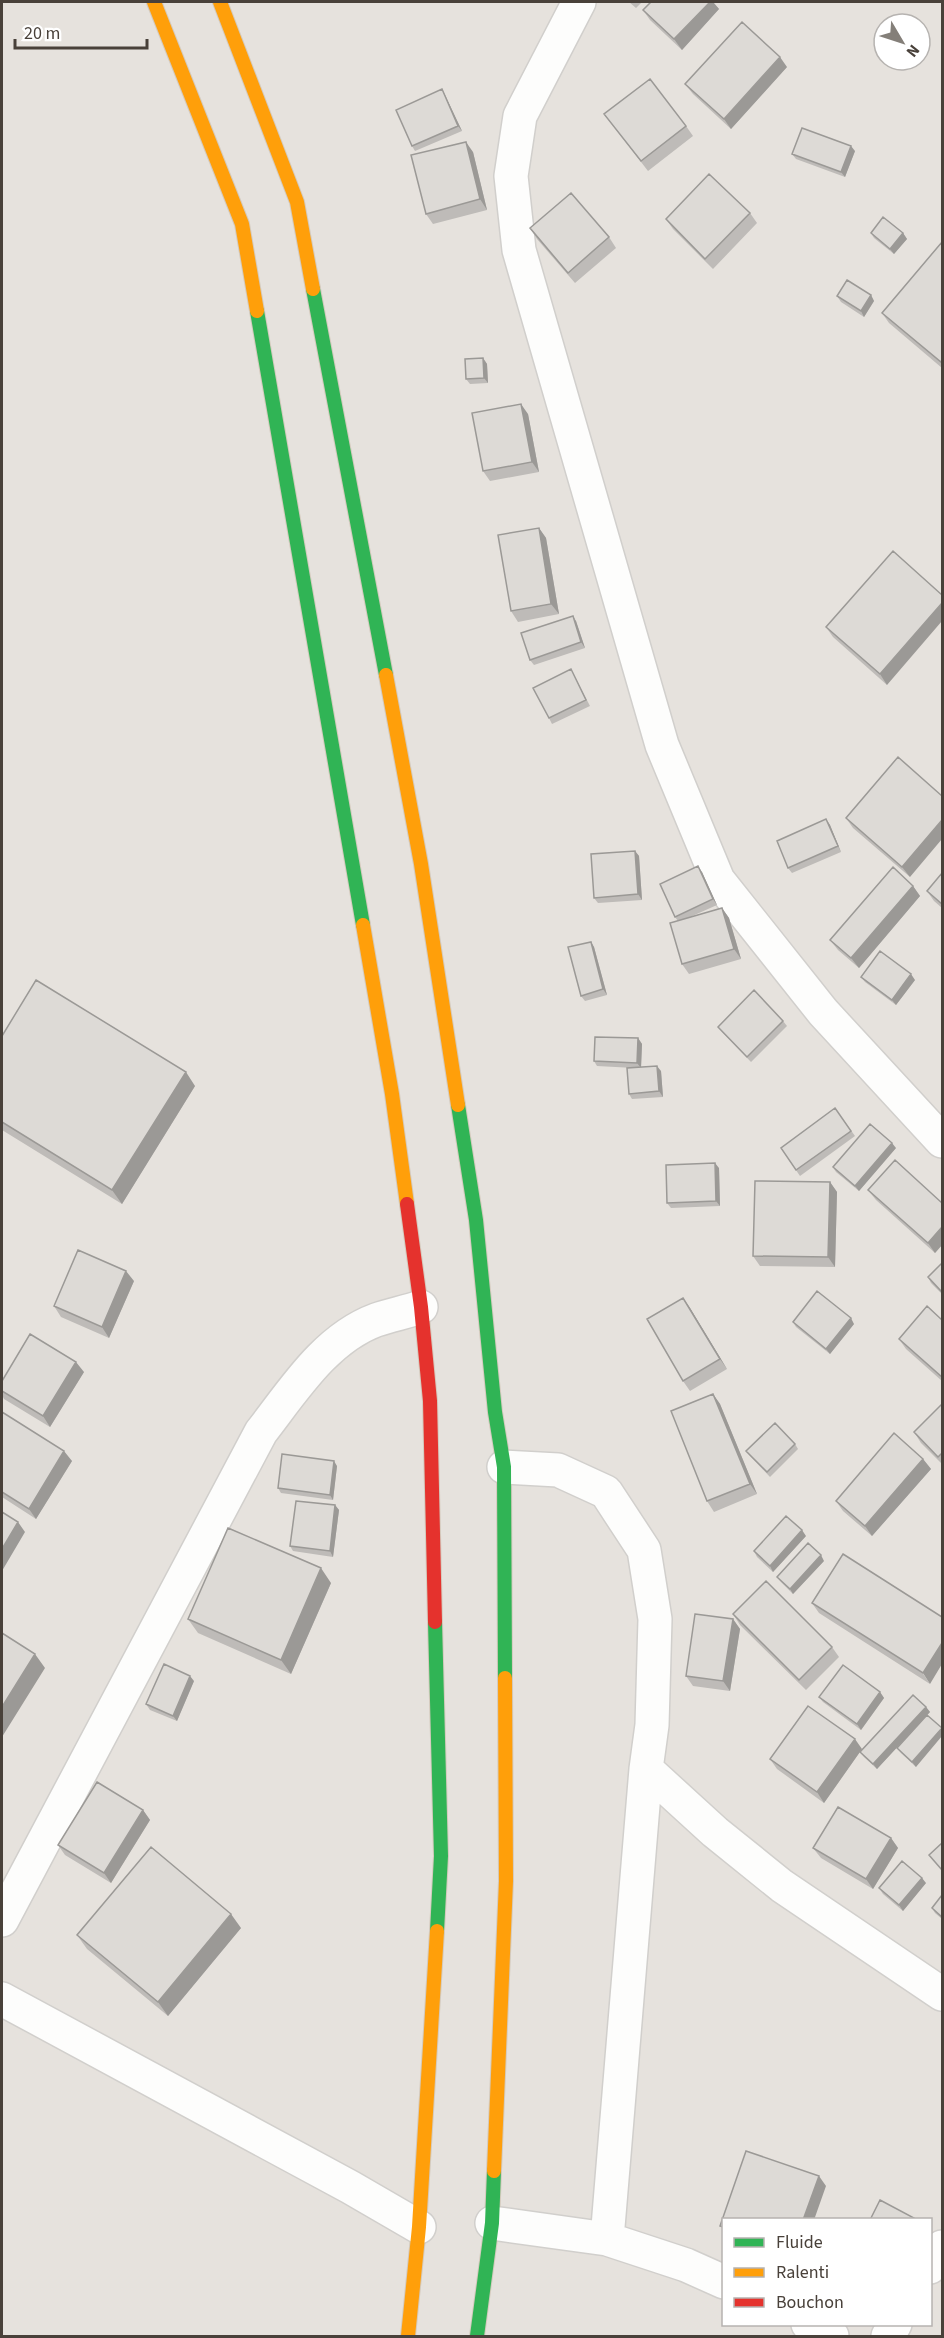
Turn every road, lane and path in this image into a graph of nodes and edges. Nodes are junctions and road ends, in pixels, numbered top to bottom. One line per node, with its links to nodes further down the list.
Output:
1 (154, 2): 5 (main road)
2 (219, 2): 6 (main road)
3 (579, 2): 4 (street)
4 (942, 1141)
5 (421, 1307): 8 (street); 12 (main road)
6 (504, 1467): 7 (street); 11 (main road)
7 (646, 1769): 9 (street); 13 (street)
8 (2, 1920)
9 (942, 1994)
10 (2, 1999): 12 (street)
11 (492, 2223): 13 (street); 19 (main road)
12 (420, 2227): 18 (main road)
13 (607, 2239): 16 (street)
14 (942, 2247): 15 (street)
15 (932, 2263)
16 (722, 2282)
17 (810, 2326): 20 (street)
18 (408, 2337)
19 (477, 2337)
20 (832, 2337)

